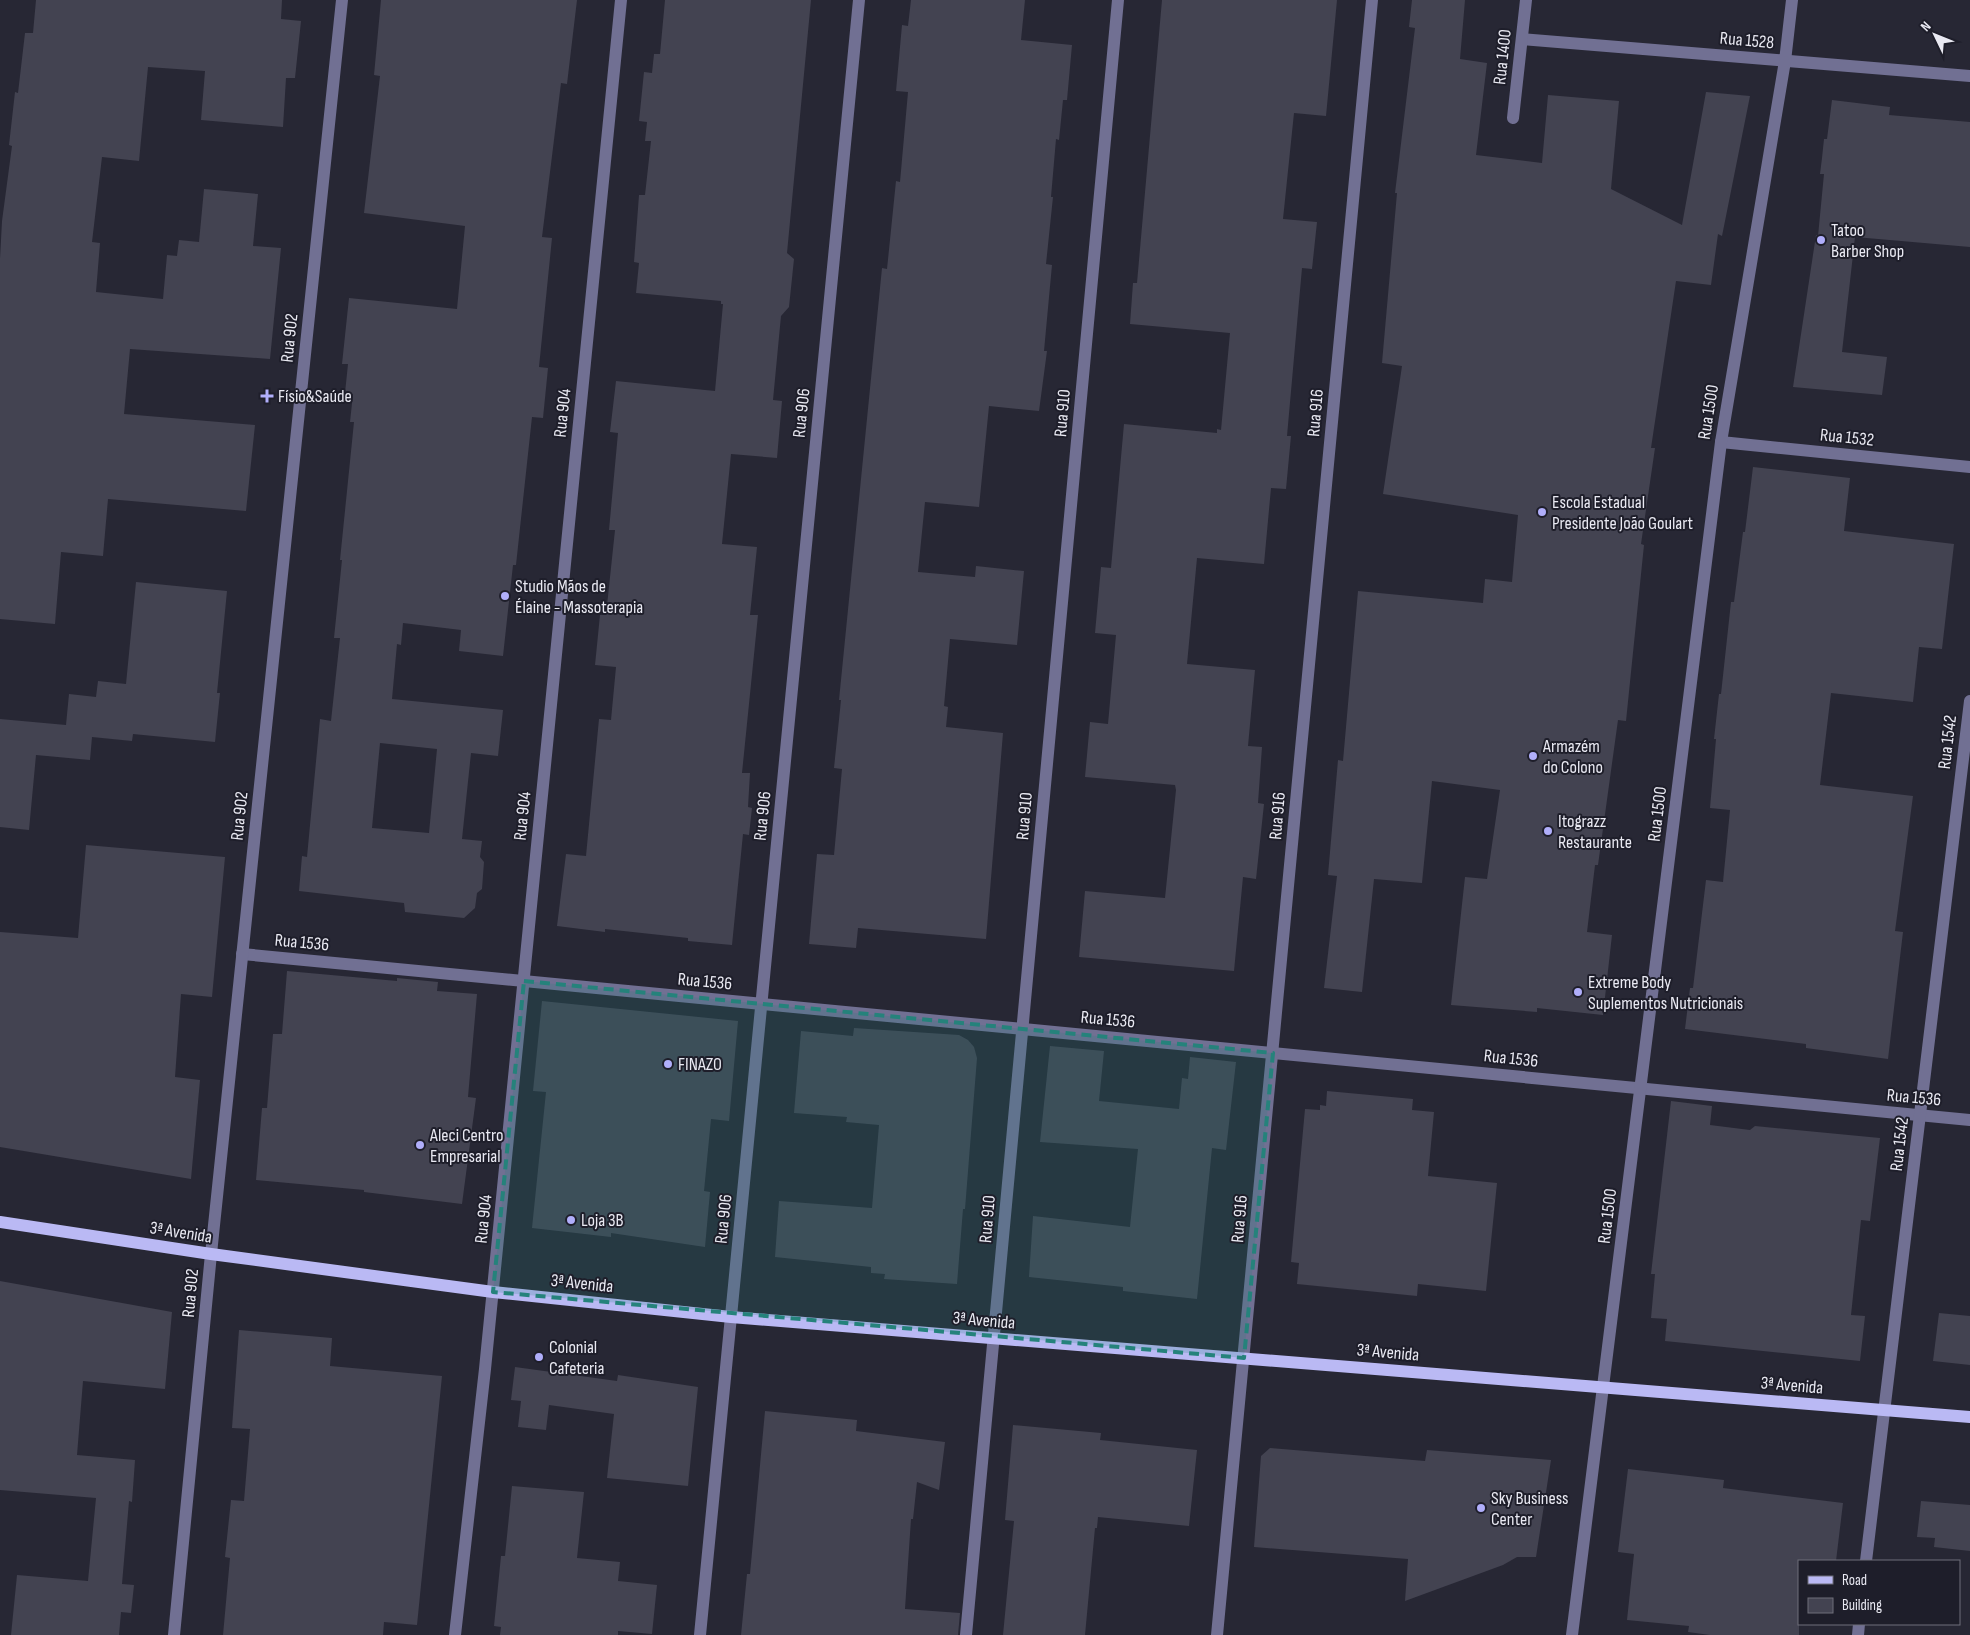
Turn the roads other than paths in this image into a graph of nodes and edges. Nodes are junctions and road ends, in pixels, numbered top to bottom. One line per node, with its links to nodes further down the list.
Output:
1 (342, 0): 15 (street, Rua 902)
2 (621, 0): 16 (street, Rua 904)
3 (859, 0): 17 (street, Rua 906)
4 (1118, 0): 18 (street, Rua 910)
5 (1372, 0): 19 (street, Rua 916)
6 (1526, 0): 8 (street, Rua 1400)
7 (1792, 0): 9 (street, Rua 1500)
8 (1522, 39): 9 (street, Rua 1528); 11 (street, Rua 1400)
9 (1785, 61): 10 (street, Rua 1528); 12 (street, Rua 1500)
10 (1970, 76)
11 (1513, 118)
12 (1721, 442): 13 (street, Rua 1532); 20 (street, Rua 1500)
13 (1970, 467)
14 (1970, 701): 21 (street, Rua 1542)
15 (242, 954): 16 (street, Rua 1536); 24 (street, Rua 902)
16 (524, 981): 17 (street, Rua 1536); 25 (street, Rua 904)
17 (761, 1004): 18 (street, Rua 1536); 26 (street, Rua 906)
18 (1022, 1028): 19 (street, Rua 1536); 27 (street, Rua 910)
19 (1272, 1052): 20 (street, Rua 1536); 28 (street, Rua 916)
20 (1640, 1088): 21 (street, Rua 1536); 29 (street, Rua 1500)
21 (1920, 1115): 22 (street, Rua 1536); 30 (street, Rua 1542)
22 (1970, 1120)
23 (0, 1222): 24 (main road, 3ª Avenida)
24 (211, 1254): 25 (main road, 3ª Avenida); 33 (street, Rua 902)
25 (492, 1292): 26 (main road, 3ª Avenida); 34 (street, Rua 904)
26 (731, 1317): 27 (main road, 3ª Avenida); 35 (street, Rua 906)
27 (994, 1338): 28 (main road, 3ª Avenida); 36 (street, Rua 910)
28 (1244, 1358): 29 (main road, 3ª Avenida); 37 (street, Rua 916)
29 (1603, 1387): 30 (main road, 3ª Avenida); 38 (street, Rua 1500)
30 (1884, 1410): 31 (main road, 3ª Avenida); 32 (street, Rua 1542)
31 (1970, 1417)
32 (1866, 1560)
33 (174, 1635)
34 (455, 1635)
35 (700, 1635)
36 (966, 1635)
37 (1218, 1635)
38 (1572, 1635)

